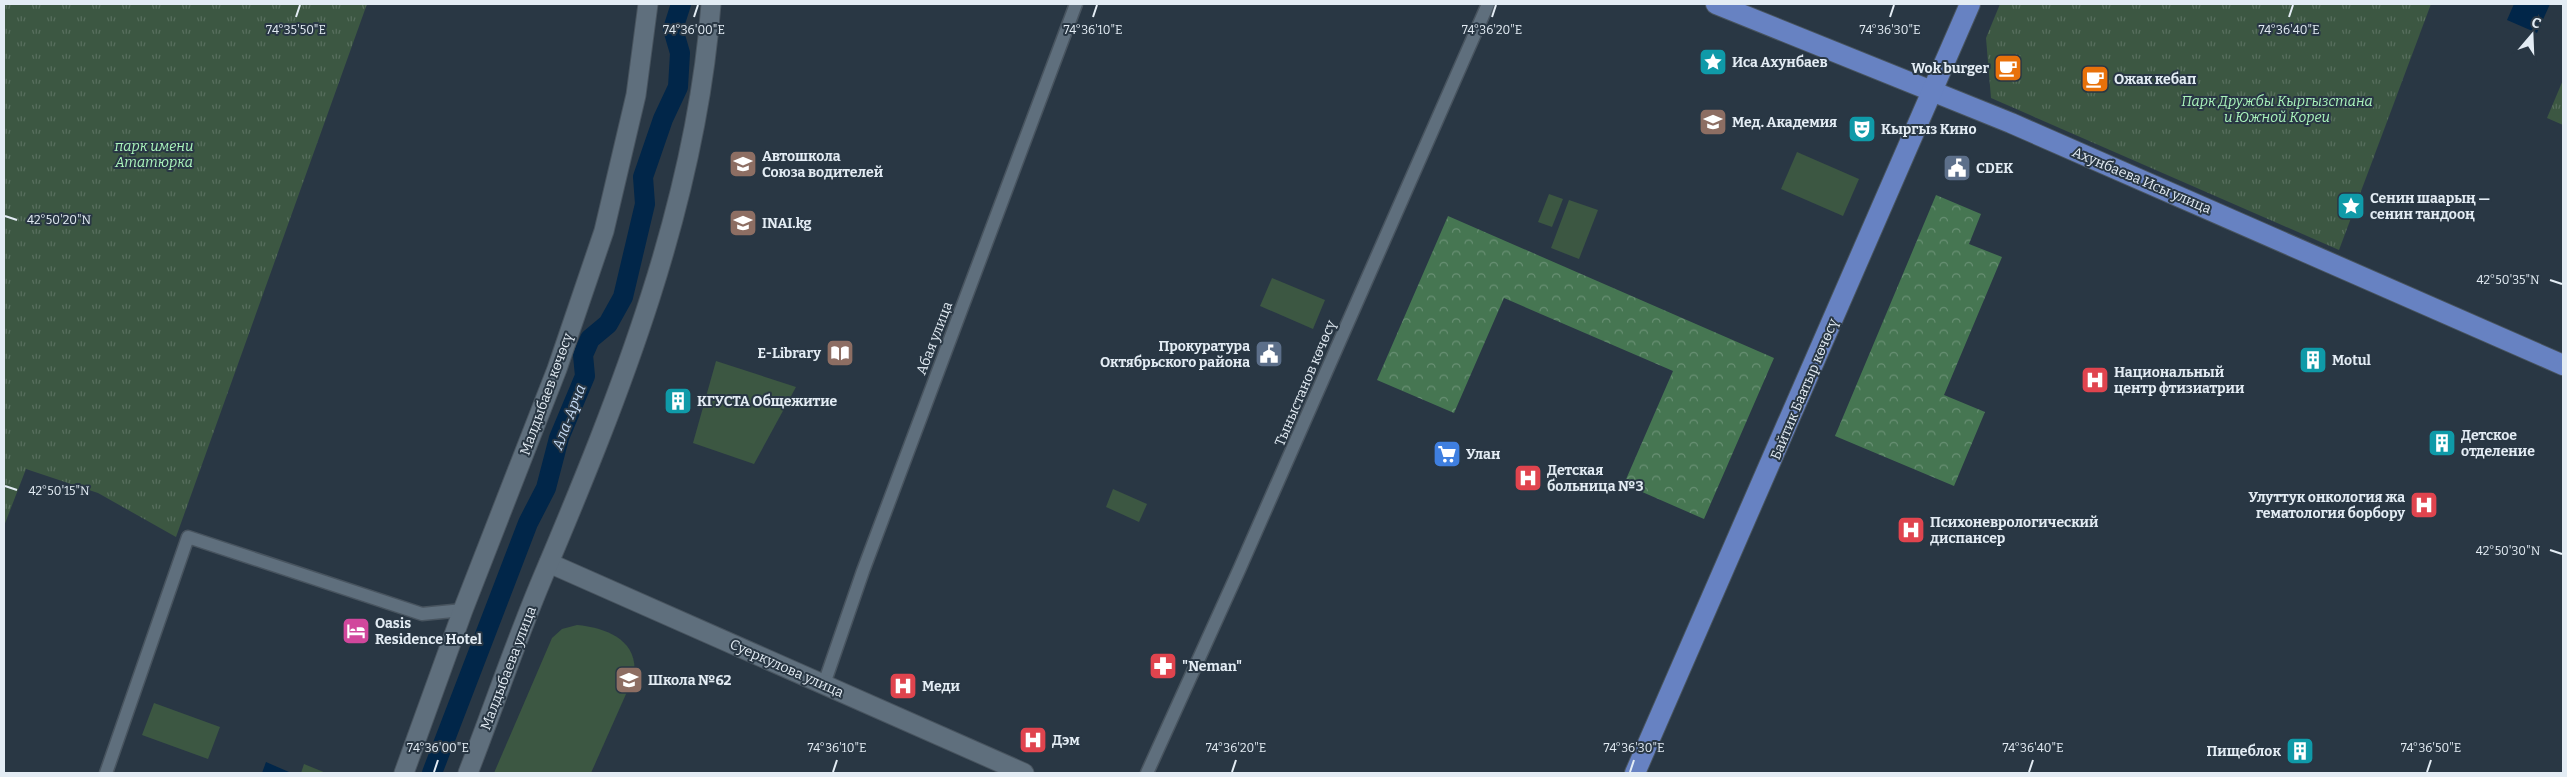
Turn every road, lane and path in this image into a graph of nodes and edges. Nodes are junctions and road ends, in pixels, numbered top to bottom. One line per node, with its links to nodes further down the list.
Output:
1 (648, 4): 10 (street, Малдыбаев көчөсү)
2 (711, 4): 9 (street)
3 (1076, 4): 11 (street, Абая улица)
4 (1488, 4): 16 (street, Тыныстанов көчөсү)
5 (1716, 4): 7 (main road, Ахунбаева Исы улица)
6 (1970, 4): 7 (main road, Байтик Баатыр көчөсү)
7 (1932, 93): 8 (main road, Ахунбаева Исы улица); 17 (main road, Байтик Баатыр көчөсү)
8 (2563, 365)
9 (549, 563): 11 (street, Суеркулова улица); 14 (street, Малдыбаева улица)
10 (463, 610): 12 (street); 13 (street, Малдыбаев көчөсү)
11 (824, 684): 15 (street, Суеркулова улица)
12 (106, 773)
13 (404, 773)
14 (468, 773)
15 (1024, 773)
16 (1147, 773)
17 (1636, 773)

